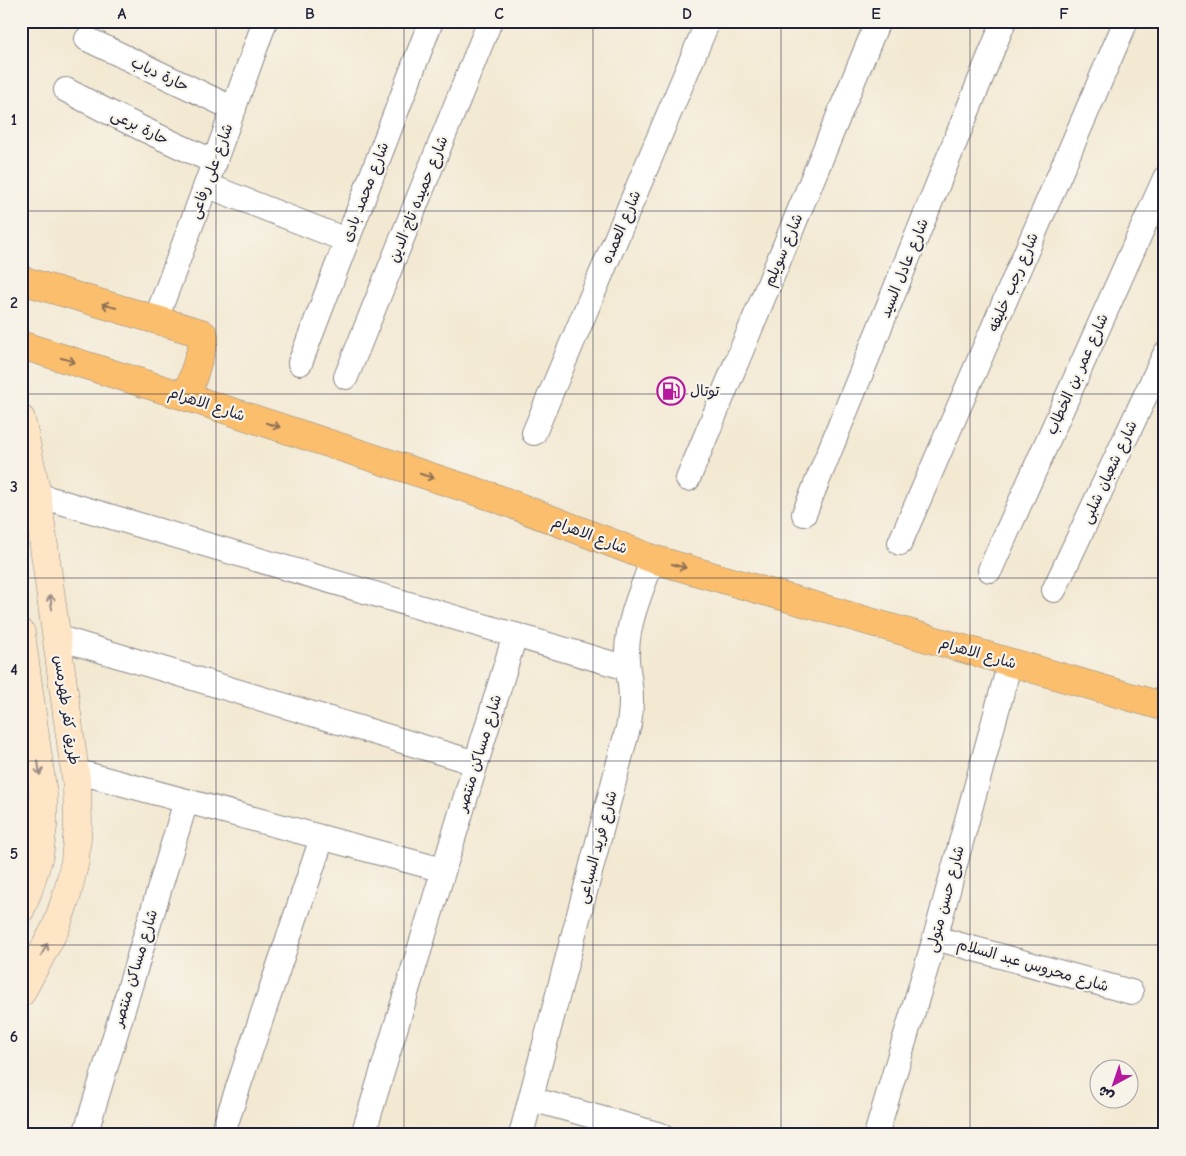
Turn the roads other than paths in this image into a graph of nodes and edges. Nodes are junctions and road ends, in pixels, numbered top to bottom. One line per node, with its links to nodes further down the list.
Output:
1 (265, 21): 10 (street, شارع على رفاعى)
2 (431, 21): 14 (street, شارع محمد بادى)
3 (490, 21): 20 (street, شارع حميده تاج الدين)
4 (708, 21): 23 (street, شارع العمده)
5 (878, 21): 24 (street, شارع سويلم)
6 (1004, 21): 26 (street, شارع عادل السيد)
7 (1126, 21): 27 (street, شارع رجب خليفه)
8 (87, 39): 10 (street, حارة دياب)
9 (66, 90): 11 (street, حارة برعى)
10 (234, 109): 11 (street, شارع على رفاعى)
11 (215, 162): 13 (street, شارع على رفاعى)
12 (1165, 178): 29 (street, شارع عمر بن الخطاب)
13 (206, 185): 14 (street); 16 (street, شارع على رفاعى)
14 (346, 240): 19 (street, شارع محمد بادى)
15 (21, 280): 16 (main road, one-way to 15)
16 (156, 319): 21 (main road)
17 (21, 345): 21 (main road, شارع الاهرام, one-way to 21)
18 (1165, 354): 30 (street, شارع شعبان شلبى)
19 (300, 362)
20 (346, 377)
21 (187, 397): 28 (main road, شارع الاهرام, one-way to 28)
22 (21, 419): 25 (street, طريق كفر طهرمس)
23 (534, 433)
24 (688, 479)
25 (37, 495): 32 (street); 33 (street, طريق كفر طهرمس, one-way to 25)
26 (804, 514)
27 (900, 543)
28 (653, 559): 34 (main road, شارع الاهرام, one-way to 34); 35 (street, شارع فريد السباعى)
29 (990, 570)
30 (1054, 590)
31 (21, 633): 40 (street, one-way to 40)
32 (515, 635): 35 (street); 37 (street, شارع مساكن منتصر)
33 (56, 637): 37 (street); 38 (street, طريق كفر طهرمس)
34 (1010, 662): 36 (main road, شارع الاهرام); 45 (street, شارع حسن متولى)
35 (627, 668): 48 (street, شارع فريد السباعى)
36 (1165, 707)
37 (476, 763): 43 (street, شارع مساكن منتصر)
38 (75, 771): 39 (street); 41 (street, طريق كفر طهرمس)
39 (186, 801): 42 (street); 49 (street, شارع مساكن منتصر)
40 (43, 826): 41 (street); 44 (street)
41 (78, 826): 47 (street, طريق كفر طهرمس, one-way to 41)
42 (322, 838): 43 (street); 50 (street)
43 (443, 870): 51 (street, شارع مساكن منتصر)
44 (21, 909)
45 (936, 938): 46 (street, شارع محروس عبد السلام); 54 (street, شارع حسن متولى)
46 (1131, 992)
47 (21, 993)
48 (531, 1099): 52 (street, شارع فريد السباعى); 53 (street)
49 (85, 1135)
50 (222, 1135)
51 (363, 1135)
52 (521, 1135)
53 (661, 1135)
54 (876, 1135)

